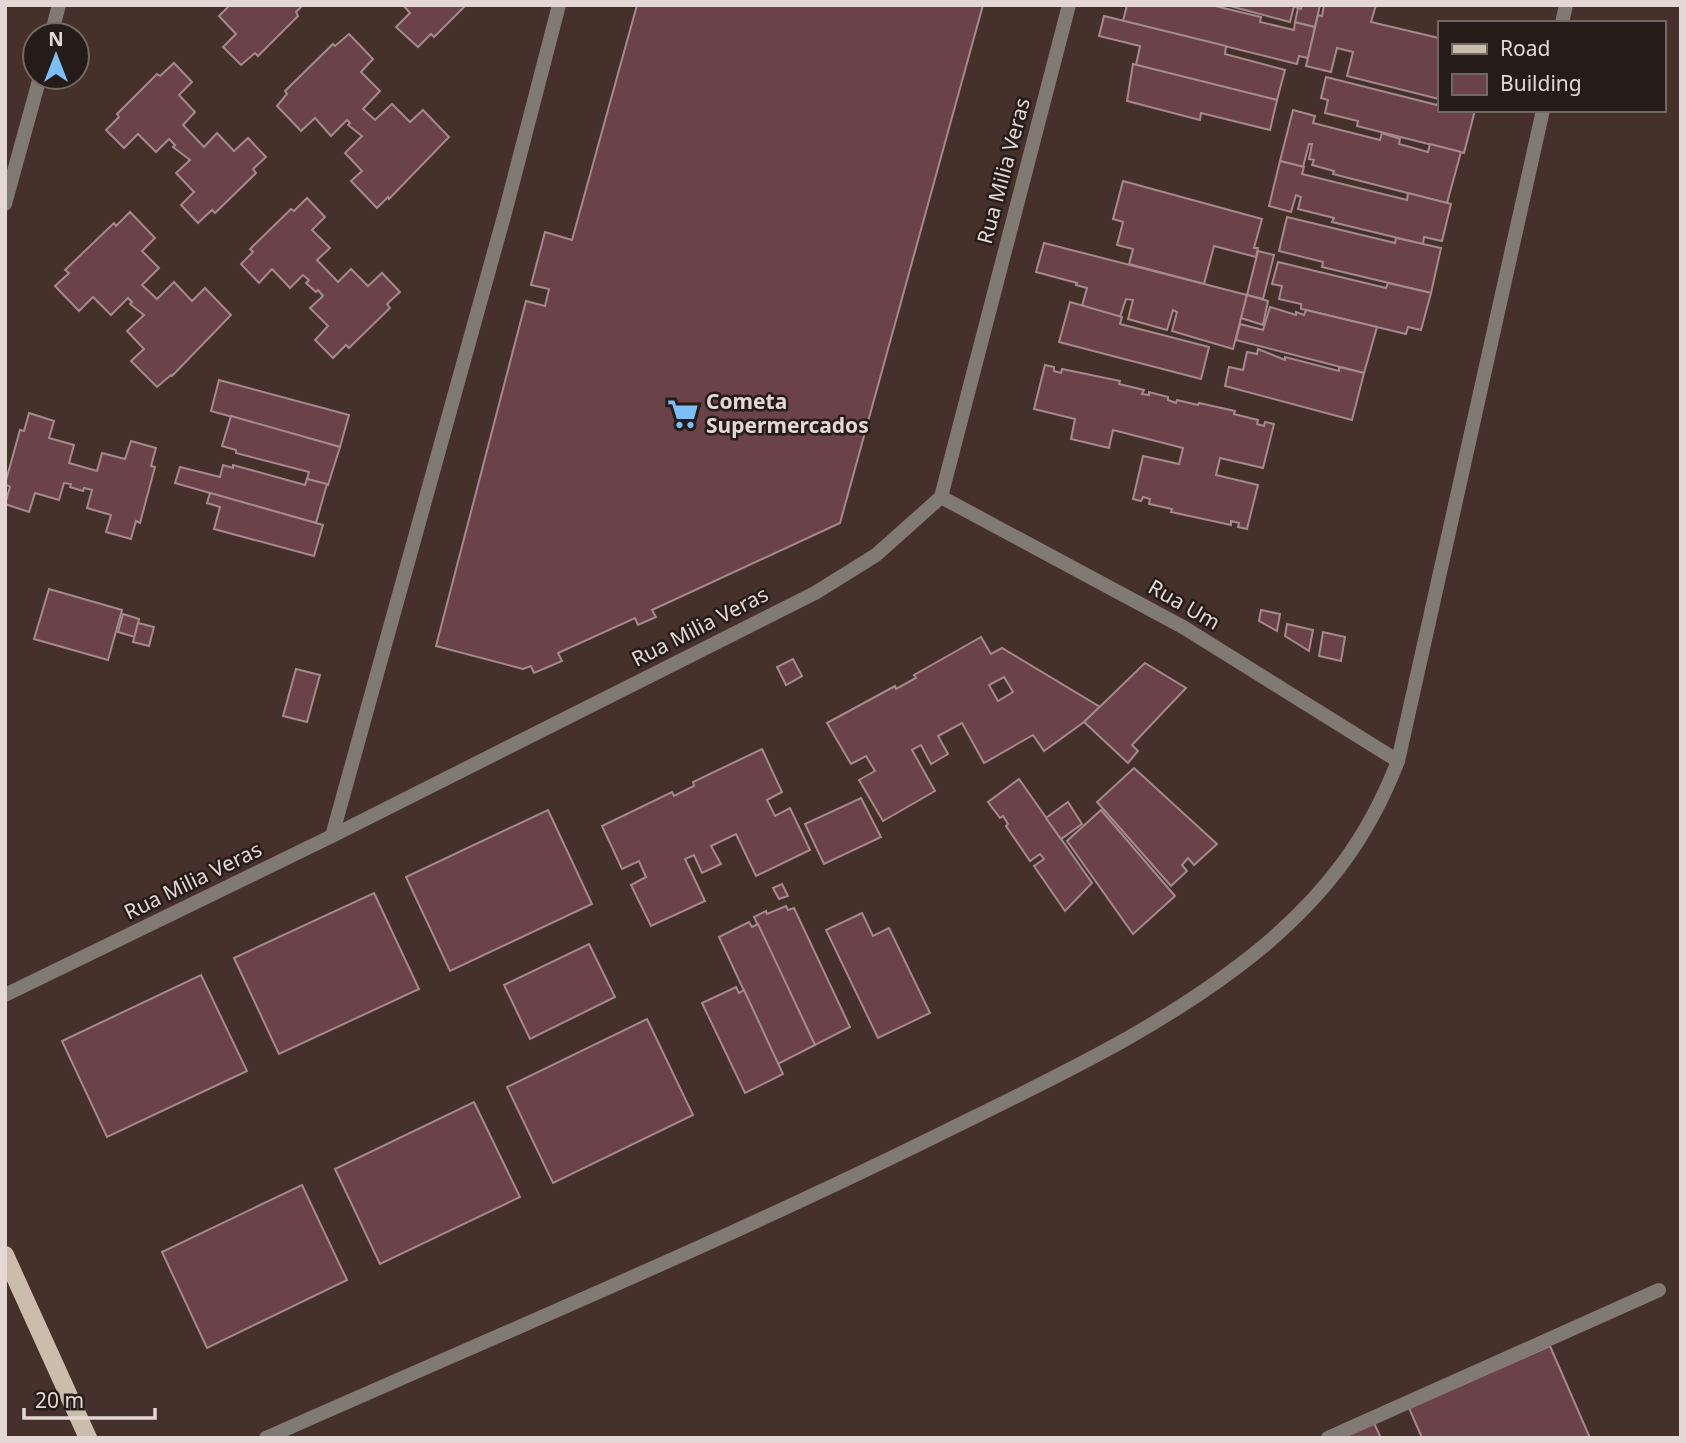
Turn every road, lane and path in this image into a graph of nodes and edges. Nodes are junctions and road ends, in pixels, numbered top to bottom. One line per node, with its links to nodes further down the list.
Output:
1 (559, 5): 8 (street)
2 (1069, 5): 6 (street, Rua Milia Veras)
3 (36, 91): 5 (street)
4 (1543, 112): 7 (street)
5 (5, 204)
6 (941, 497): 7 (street, Rua Um); 8 (street, Rua Milia Veras)
7 (1398, 761): 13 (street)
8 (332, 836): 9 (street, Rua Milia Veras)
9 (5, 995)
10 (5, 1255): 12 (main road)
11 (1658, 1290): 14 (street)
12 (88, 1438)
13 (266, 1438)
14 (1328, 1438)

